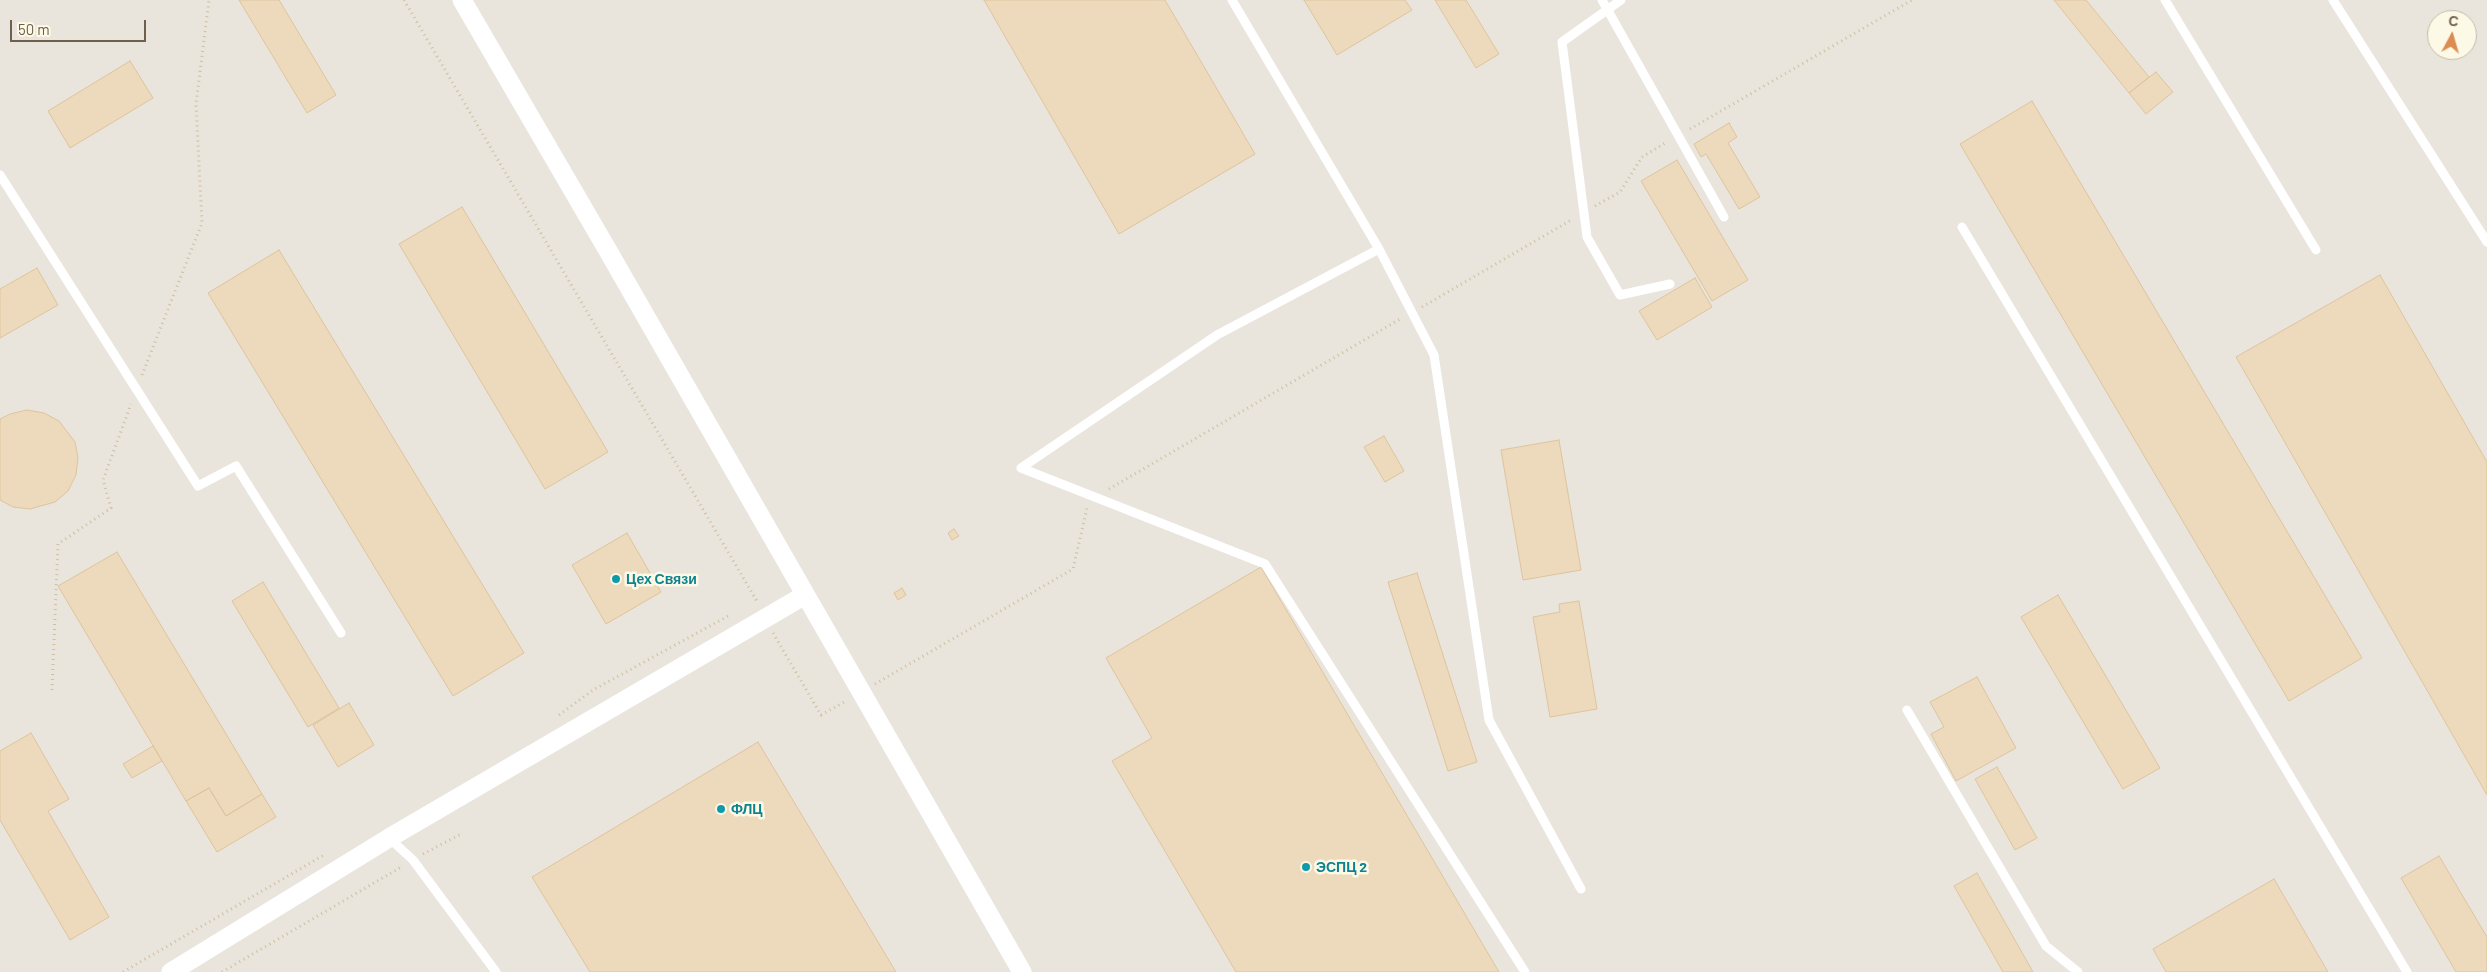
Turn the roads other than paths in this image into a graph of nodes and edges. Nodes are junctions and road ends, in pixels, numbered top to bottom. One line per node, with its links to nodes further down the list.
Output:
1 (462, 0): 14 (street)
2 (1232, 0): 11 (lane)
3 (1620, 0): 6 (lane)
4 (2165, 0): 12 (lane)
5 (2333, 0): 10 (lane)
6 (1604, 4): 8 (lane); 13 (lane)
7 (0, 175): 15 (lane)
8 (1724, 217)
9 (1962, 227): 24 (lane)
10 (2487, 242)
11 (1379, 249): 18 (lane); 22 (lane)
12 (2316, 250)
13 (1670, 284)
14 (805, 595): 17 (street); 21 (street)
15 (341, 633)
16 (1907, 710): 23 (lane)
17 (389, 838): 19 (street); 20 (lane)
18 (1581, 889)
19 (171, 972)
20 (496, 972)
21 (1022, 972)
22 (1525, 972)
23 (2078, 972)
24 (2407, 972)

